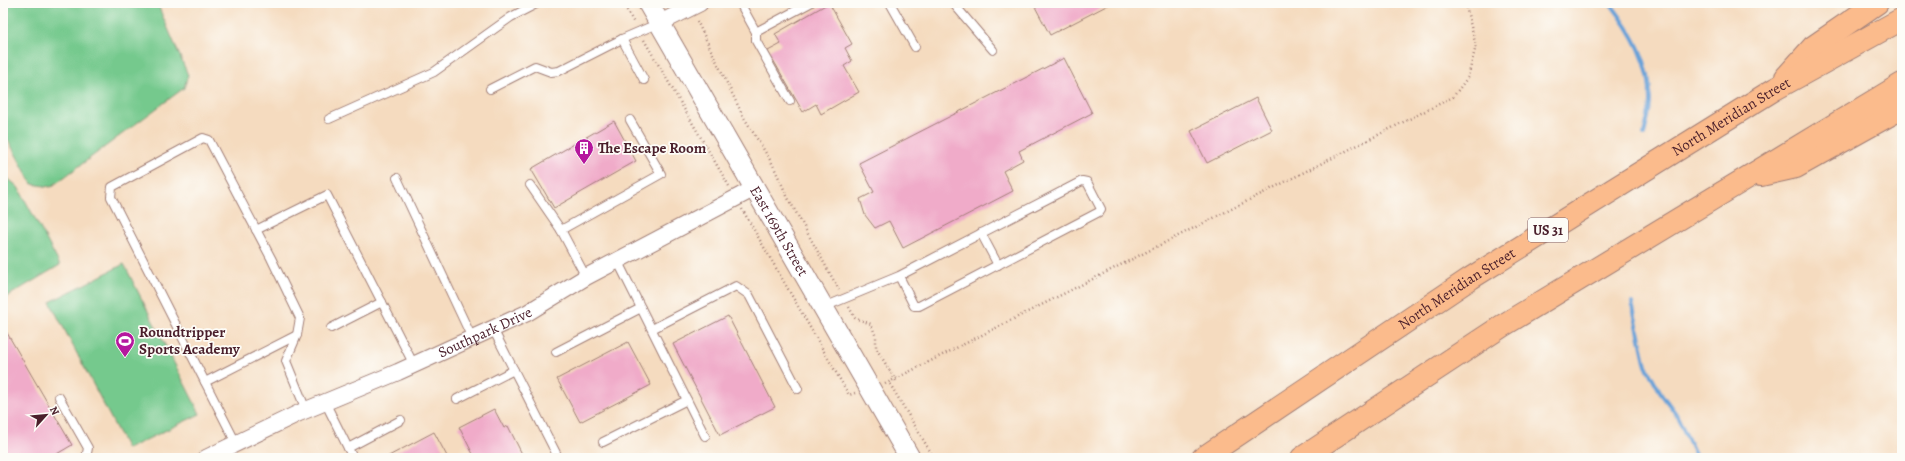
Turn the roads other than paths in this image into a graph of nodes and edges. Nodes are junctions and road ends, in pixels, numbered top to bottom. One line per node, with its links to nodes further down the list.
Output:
1 (538, 3): 21 (lane)
2 (648, 3): 10 (street, East 169th Street)
3 (740, 3): 11 (lane)
4 (810, 3): 11 (lane)
5 (890, 3): 13 (lane)
6 (953, 3): 14 (lane)
7 (1878, 3): 18 (highway)
8 (695, 6): 10 (street)
9 (1902, 19): 18 (highway, North Meridian Street / US 31)
10 (660, 23): 12 (lane); 26 (street, East 169th Street)
11 (756, 32): 19 (lane)
12 (622, 39): 15 (lane); 17 (lane)
13 (914, 47)
14 (993, 50)
15 (644, 80)
16 (1902, 84): 24 (highway)
17 (490, 89)
18 (1775, 89): 62 (highway, North Meridian Street / US 31)
19 (790, 101)
20 (1902, 108): 24 (highway)
21 (329, 119)
22 (630, 120): 28 (lane)
23 (397, 178): 41 (lane)
24 (1743, 179): 63 (highway)
25 (530, 185): 28 (lane)
26 (755, 188): 30 (street, Southpark Drive); 35 (street, East 169th Street)
27 (256, 230): 34 (lane); 40 (lane); 45 (lane)
28 (561, 230): 33 (lane)
29 (982, 233): 31 (lane); 31 (lane); 32 (lane)
30 (617, 260): 33 (street, Southpark Drive); 36 (lane)
31 (998, 265): 32 (lane)
32 (898, 276): 35 (lane)
33 (586, 277): 38 (street, Southpark Drive)
34 (382, 302): 37 (lane); 43 (lane)
35 (824, 307): 61 (street, East 169th Street)
36 (642, 308): 39 (lane); 42 (lane)
37 (331, 328)
38 (493, 329): 41 (street, Southpark Drive); 44 (lane)
39 (652, 329): 46 (lane); 49 (lane)
40 (297, 336): 45 (lane); 51 (lane)
41 (472, 338): 43 (street, Southpark Drive)
42 (556, 352)
43 (414, 365): 50 (street, Southpark Drive)
44 (514, 370): 48 (lane); 57 (lane)
45 (204, 382): 55 (lane)
46 (798, 389)
47 (59, 397): 58 (lane)
48 (457, 399)
49 (687, 400): 53 (lane); 54 (lane)
50 (325, 402): 51 (street, Southpark Drive); 56 (lane)
51 (306, 410): 55 (street, Southpark Drive)
52 (401, 420): 56 (lane)
53 (705, 436)
54 (603, 442)
55 (236, 444): 59 (street, Southpark Drive)
56 (348, 448): 60 (lane)
57 (558, 457)
58 (86, 458)
59 (206, 458)
60 (353, 458)
61 (910, 458)
62 (1203, 458)
63 (1302, 458)

